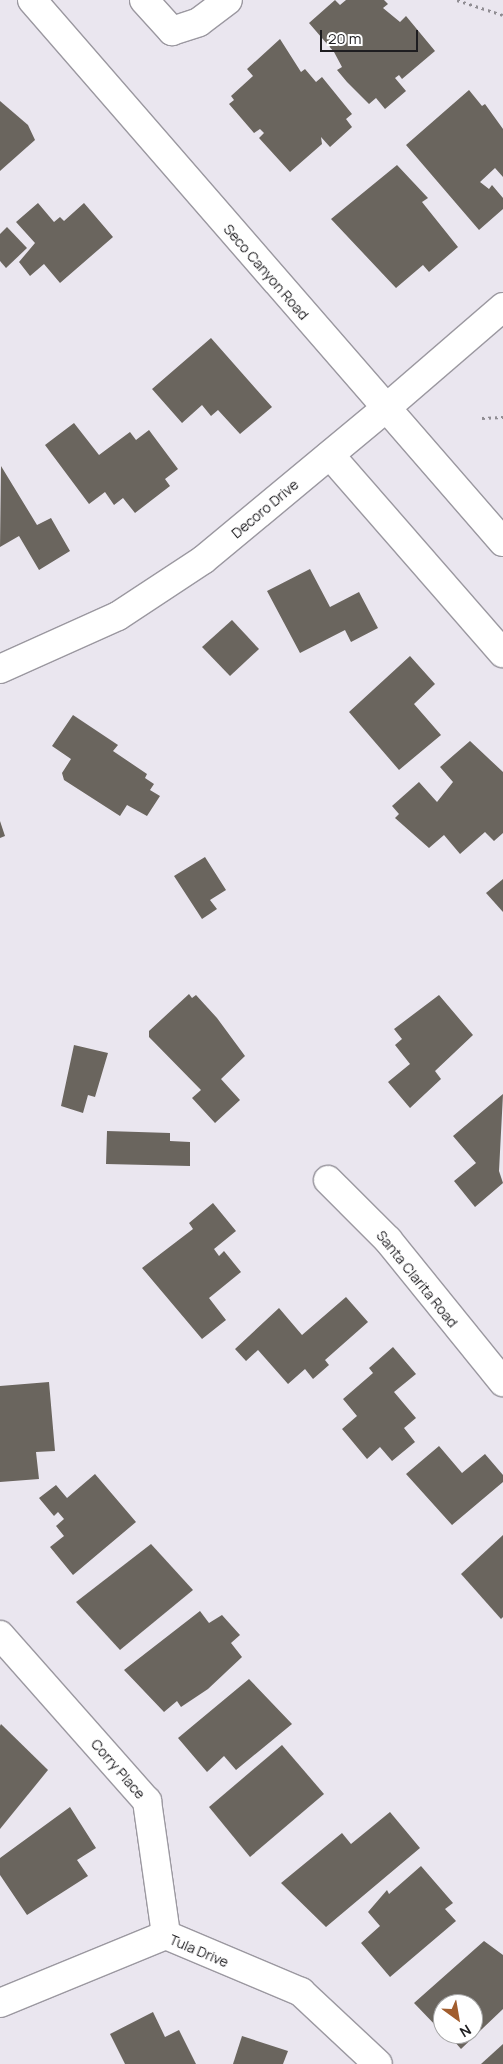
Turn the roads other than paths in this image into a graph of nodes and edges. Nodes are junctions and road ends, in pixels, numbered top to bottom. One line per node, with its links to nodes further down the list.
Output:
1 (32, 0): 5 (street, Seco Canyon Road)
2 (144, 0): 3 (street)
3 (228, 0)
4 (503, 307): 5 (street, Decoro Drive)
5 (385, 409): 6 (street, Decoro Drive); 7 (street, Seco Canyon Road)
6 (330, 455): 8 (street); 9 (street, Decoro Drive)
7 (503, 542)
8 (503, 653)
9 (0, 670)
10 (328, 1180): 11 (street, Santa Clarita Road)
11 (503, 1382)
12 (0, 1635): 13 (street, Corry Place)
13 (166, 1935): 14 (street, Tula Drive); 15 (street, Tula Drive)
14 (0, 2003)
15 (378, 2064)

